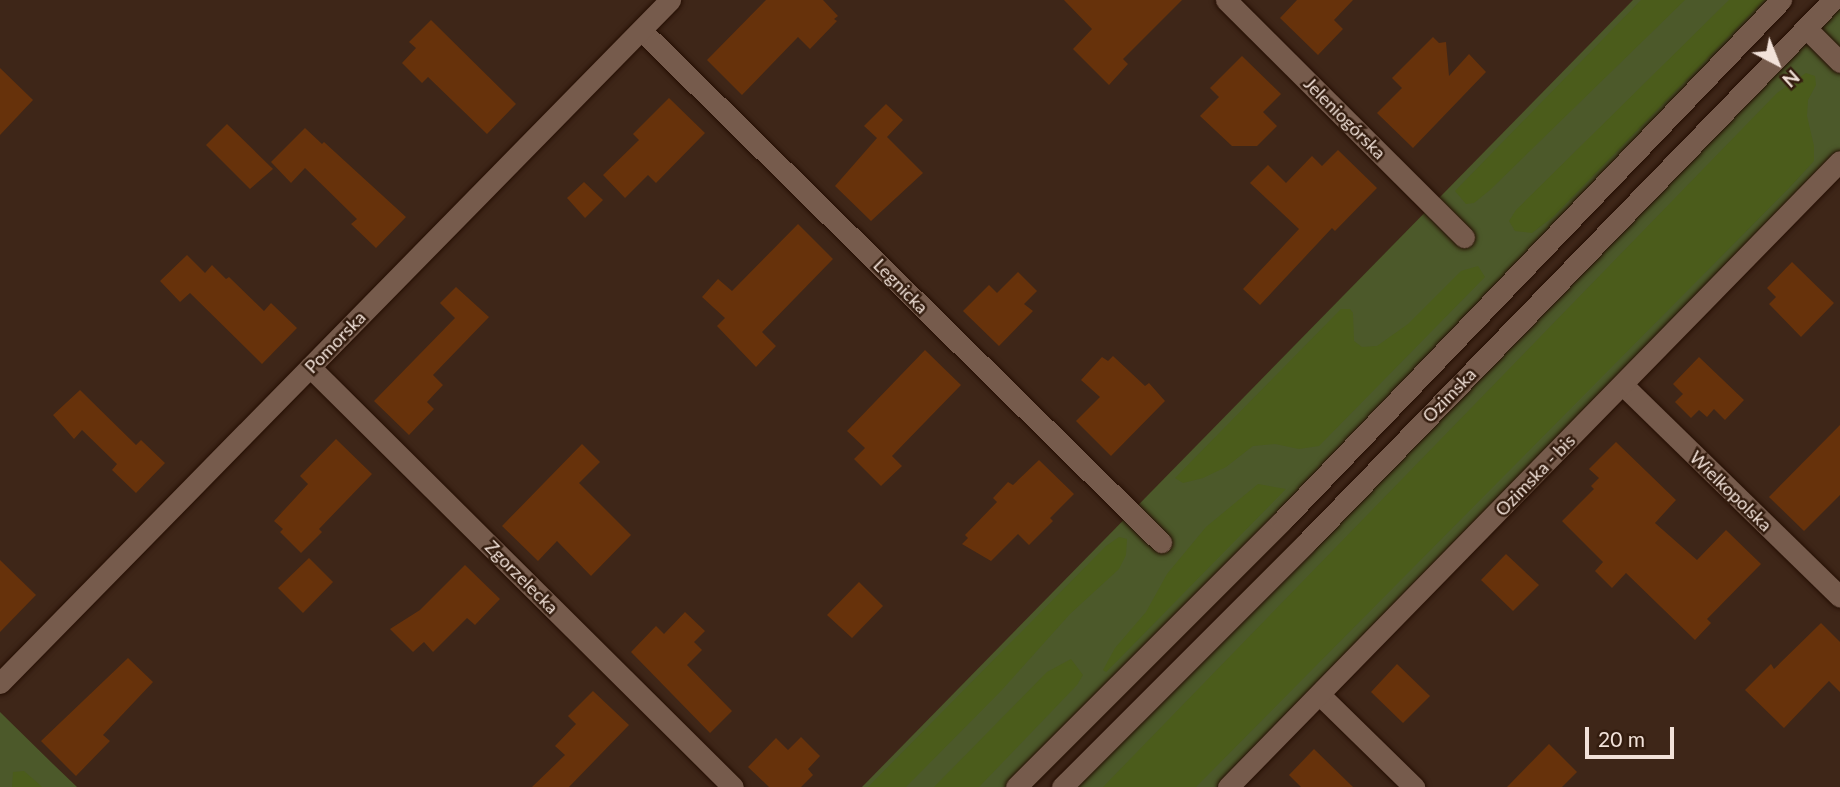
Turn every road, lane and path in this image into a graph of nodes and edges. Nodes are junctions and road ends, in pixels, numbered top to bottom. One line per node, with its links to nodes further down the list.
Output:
1 (670, 0): 6 (street, Pomorska)
2 (1226, 0): 9 (street, Jeleniogórska)
3 (1781, 0): 17 (street, Ozimska)
4 (1833, 0): 5 (street, Ozimska)
5 (1806, 28): 7 (street); 18 (street, Ozimska)
6 (641, 30): 10 (street, Pomorska); 12 (street, Legnicka)
7 (1840, 62)
8 (1840, 161): 11 (street, Ozimska - bis)
9 (1464, 237)
10 (310, 367): 14 (street, Pomorska); 16 (street, Zgorzelecka)
11 (1623, 385): 13 (street, Wielkopolska); 15 (street, Ozimska - bis)
12 (1161, 542)
13 (1840, 597)
14 (0, 683)
15 (1320, 695): 19 (street, Ozimska - bis); 20 (street)
16 (733, 787)
17 (1016, 787)
18 (1062, 787)
19 (1228, 787)
20 (1414, 787)

